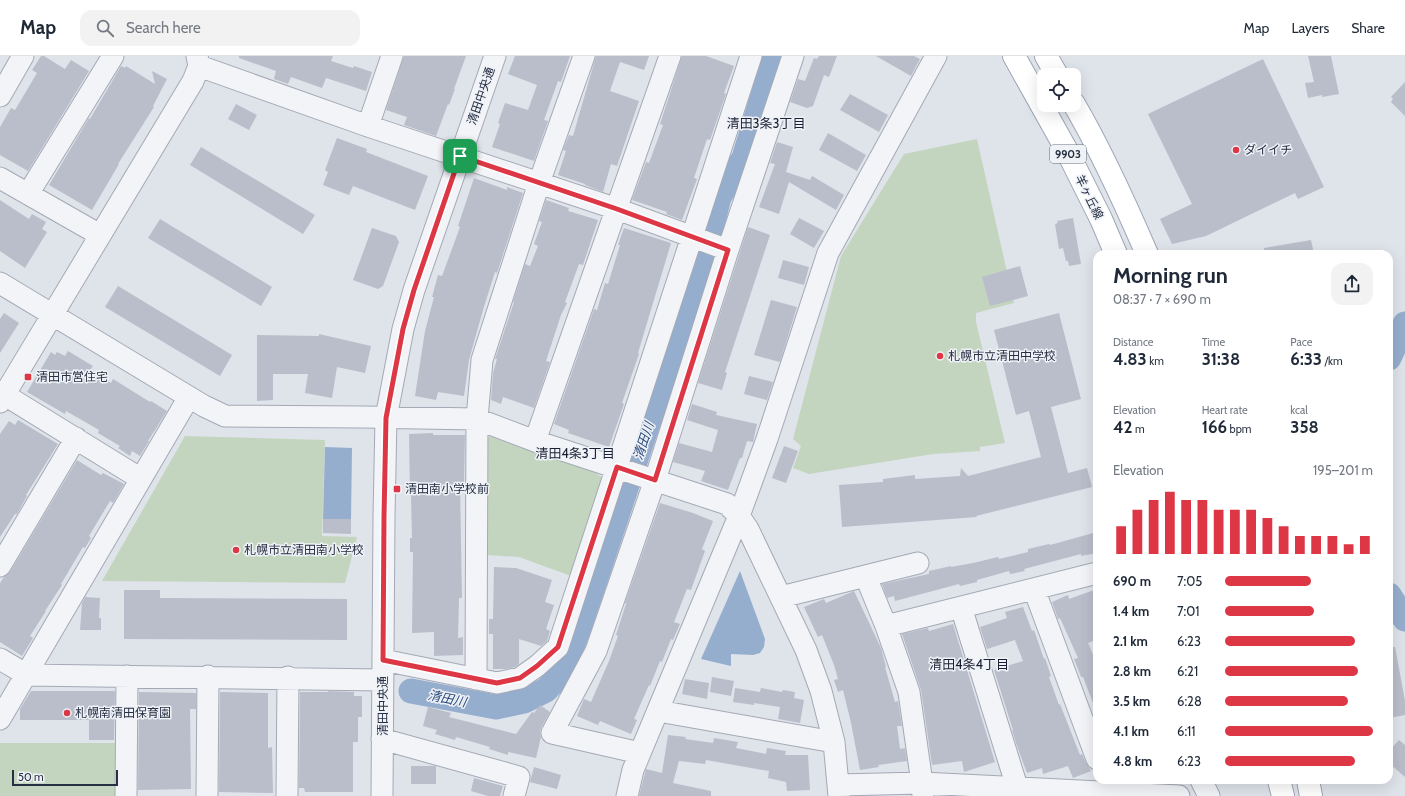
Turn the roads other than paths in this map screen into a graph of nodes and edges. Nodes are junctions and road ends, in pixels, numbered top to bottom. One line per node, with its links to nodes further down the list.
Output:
1 (23, 56): 14 (street)
2 (113, 56): 20 (street)
3 (392, 56): 16 (street)
4 (495, 56): 17 (street, 清田中央通)
5 (584, 56): 19 (street)
6 (670, 56): 21 (street)
7 (750, 56): 23 (street)
8 (793, 56): 24 (street)
9 (936, 56): 38 (street)
10 (1014, 56): 25 (main road, 羊ヶ丘線 / 9903)
11 (1046, 56): 13 (main road)
12 (198, 61): 16 (street); 22 (street)
13 (1053, 68)
14 (0, 96)
15 (1078, 112): 26 (main road, 9903)
16 (368, 126): 17 (street)
17 (460, 156): 19 (street); 31 (street, 清田中央通)
18 (0, 178): 20 (street)
19 (539, 183): 21 (street); 32 (street)
20 (28, 194): 22 (street)
21 (617, 209): 23 (street); 34 (street)
22 (100, 235): 28 (street)
23 (695, 239): 24 (street); 35 (street)
24 (724, 249): 36 (street)
25 (1114, 250)
26 (1145, 250)
27 (0, 282): 28 (street)
28 (53, 314): 29 (street); 30 (street)
29 (2, 396): 33 (street)
30 (189, 397): 31 (street); 37 (street)
31 (386, 418): 32 (street); 48 (street, 清田中央通)
32 (477, 419): 34 (street); 53 (street)
33 (76, 438): 37 (street); 40 (street)
34 (535, 441): 35 (street)
35 (620, 468): 36 (street); 53 (street)
36 (650, 478): 38 (street); 59 (street)
37 (141, 479): 49 (street)
38 (739, 516): 44 (street); 54 (street)
39 (918, 563): 42 (street)
40 (0, 566)
41 (1093, 574): 43 (street)
42 (866, 577): 44 (street); 46 (street)
43 (1034, 589): 45 (street); 58 (street)
44 (781, 597): 57 (street)
45 (961, 607): 46 (street); 64 (street)
46 (886, 626): 65 (street)
47 (0, 660): 49 (street)
48 (383, 670): 52 (street); 53 (street); 56 (street, 清田中央通)
49 (27, 675): 50 (street); 55 (street)
50 (126, 676): 51 (street); 67 (street)
51 (208, 676): 52 (street); 68 (street)
52 (288, 677): 69 (street)
53 (476, 679)
54 (658, 711): 57 (street); 59 (street)
55 (0, 719)
56 (382, 739): 70 (street, 清田中央通); 71 (street)
57 (834, 742): 66 (street)
58 (1093, 748)
59 (640, 753): 72 (street)
60 (1204, 784): 74 (street)
61 (1280, 784): 75 (main road)
62 (1309, 784): 76 (main road)
63 (1107, 786): 64 (street); 73 (street)
64 (1017, 787): 65 (street)
65 (923, 789): 66 (street)
66 (839, 791)
67 (126, 796)
68 (207, 796)
69 (287, 796)
70 (382, 796)
71 (514, 796)
72 (627, 796)
73 (1179, 796)
74 (1209, 796)
75 (1283, 796)
76 (1312, 796)

